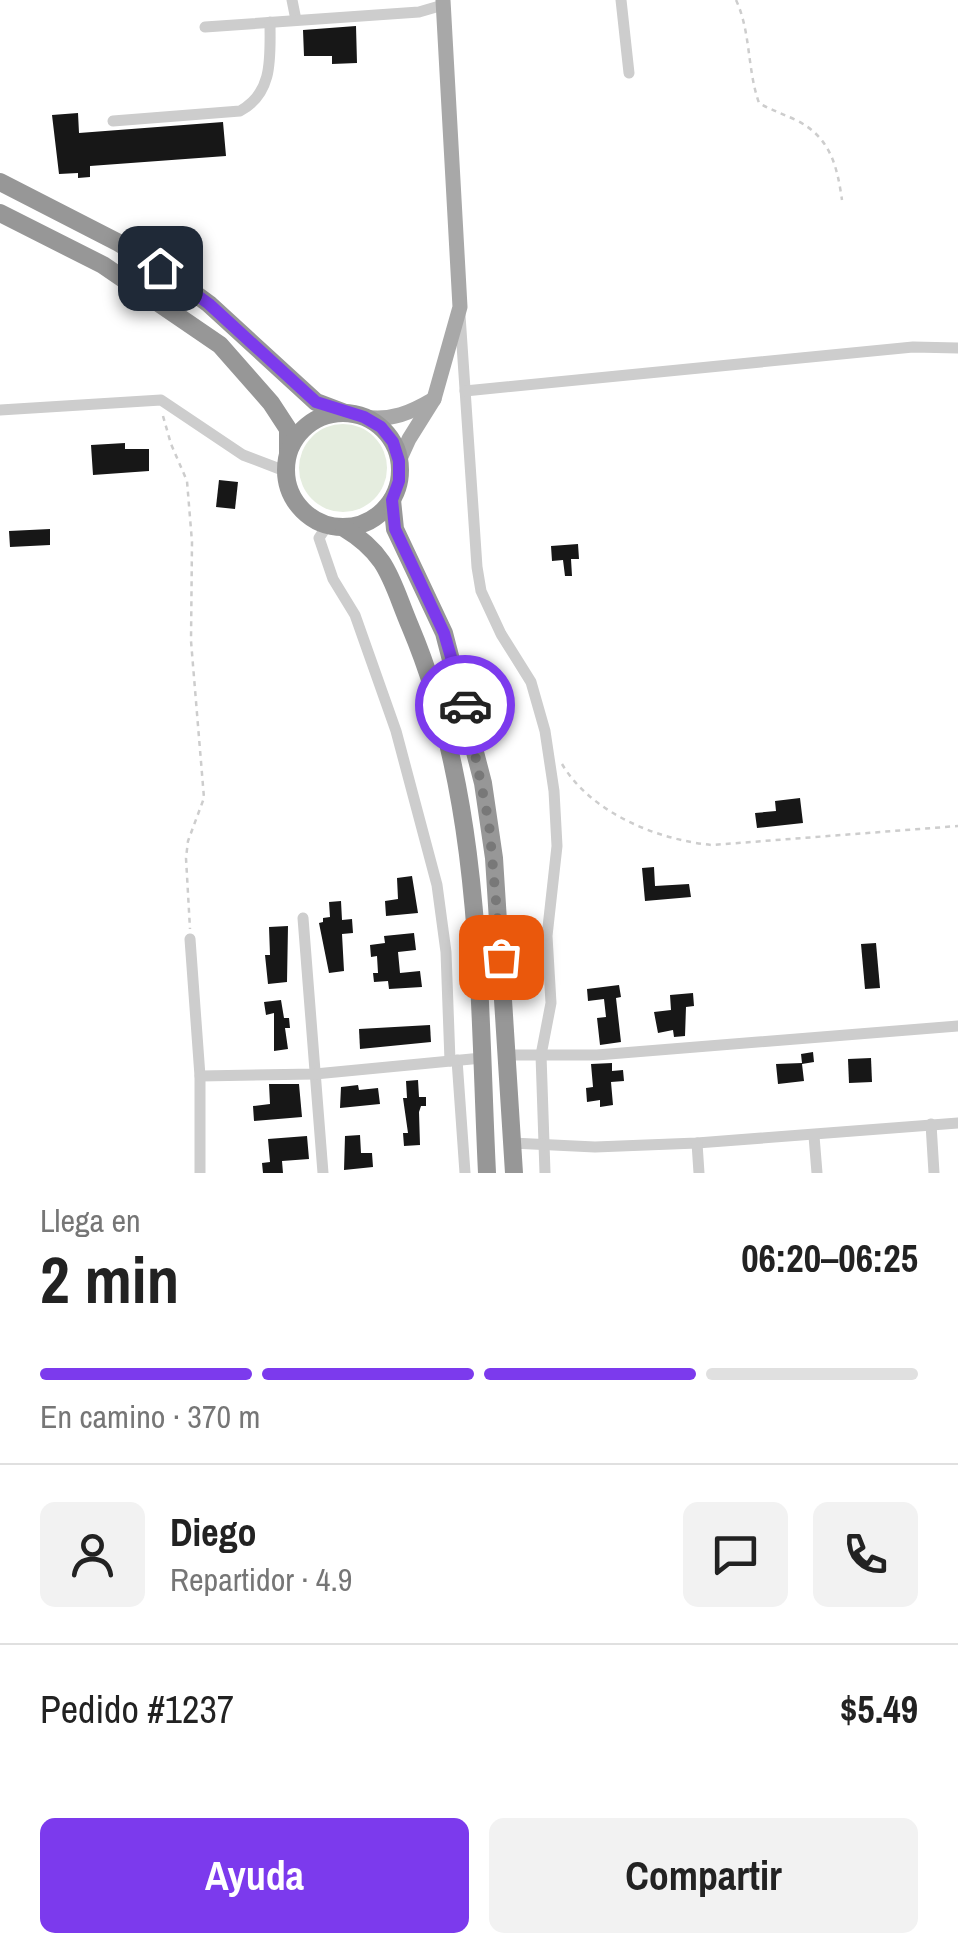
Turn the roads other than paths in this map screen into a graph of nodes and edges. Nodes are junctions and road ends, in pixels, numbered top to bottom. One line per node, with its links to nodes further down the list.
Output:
1 (292, 0): 6 (street)
2 (369, 0): 5 (street)
3 (621, 0): 9 (street)
4 (443, 2): 5 (street); 13 (main road)
5 (370, 16): 6 (street)
6 (296, 20): 7 (street)
7 (270, 22): 8 (street); 10 (street)
8 (205, 26)
9 (629, 73)
10 (113, 121)
11 (0, 182): 18 (highway)
12 (0, 213): 20 (highway)
13 (460, 307): 15 (street); 16 (main road)
14 (958, 348): 15 (street)
15 (465, 391): 27 (street)
16 (434, 398): 18 (main road); 19 (main road)
17 (0, 410): 20 (street)
18 (354, 415): 19 (highway); 20 (highway)
19 (399, 461): 21 (highway)
20 (287, 462): 22 (highway)
21 (392, 500): 22 (highway); 26 (highway)
22 (336, 527): 28 (highway); 29 (street)
23 (304, 918): 30 (street)
24 (190, 939): 31 (street)
25 (958, 1026): 27 (street)
26 (507, 1055): 27 (street); 35 (highway)
27 (542, 1055): 37 (street)
28 (482, 1058): 29 (street); 41 (highway)
29 (454, 1060): 30 (street); 40 (street)
30 (315, 1074): 31 (street); 39 (street)
31 (200, 1076): 38 (street)
32 (958, 1123): 33 (street)
33 (931, 1124): 34 (street); 46 (street)
34 (814, 1136): 36 (street); 45 (street)
35 (512, 1142): 37 (street); 42 (highway)
36 (697, 1143): 37 (street); 44 (street)
37 (544, 1144): 43 (street)
38 (200, 1173)
39 (323, 1173)
40 (465, 1173)
41 (487, 1173)
42 (514, 1173)
43 (545, 1173)
44 (699, 1173)
45 (817, 1173)
46 (934, 1173)

